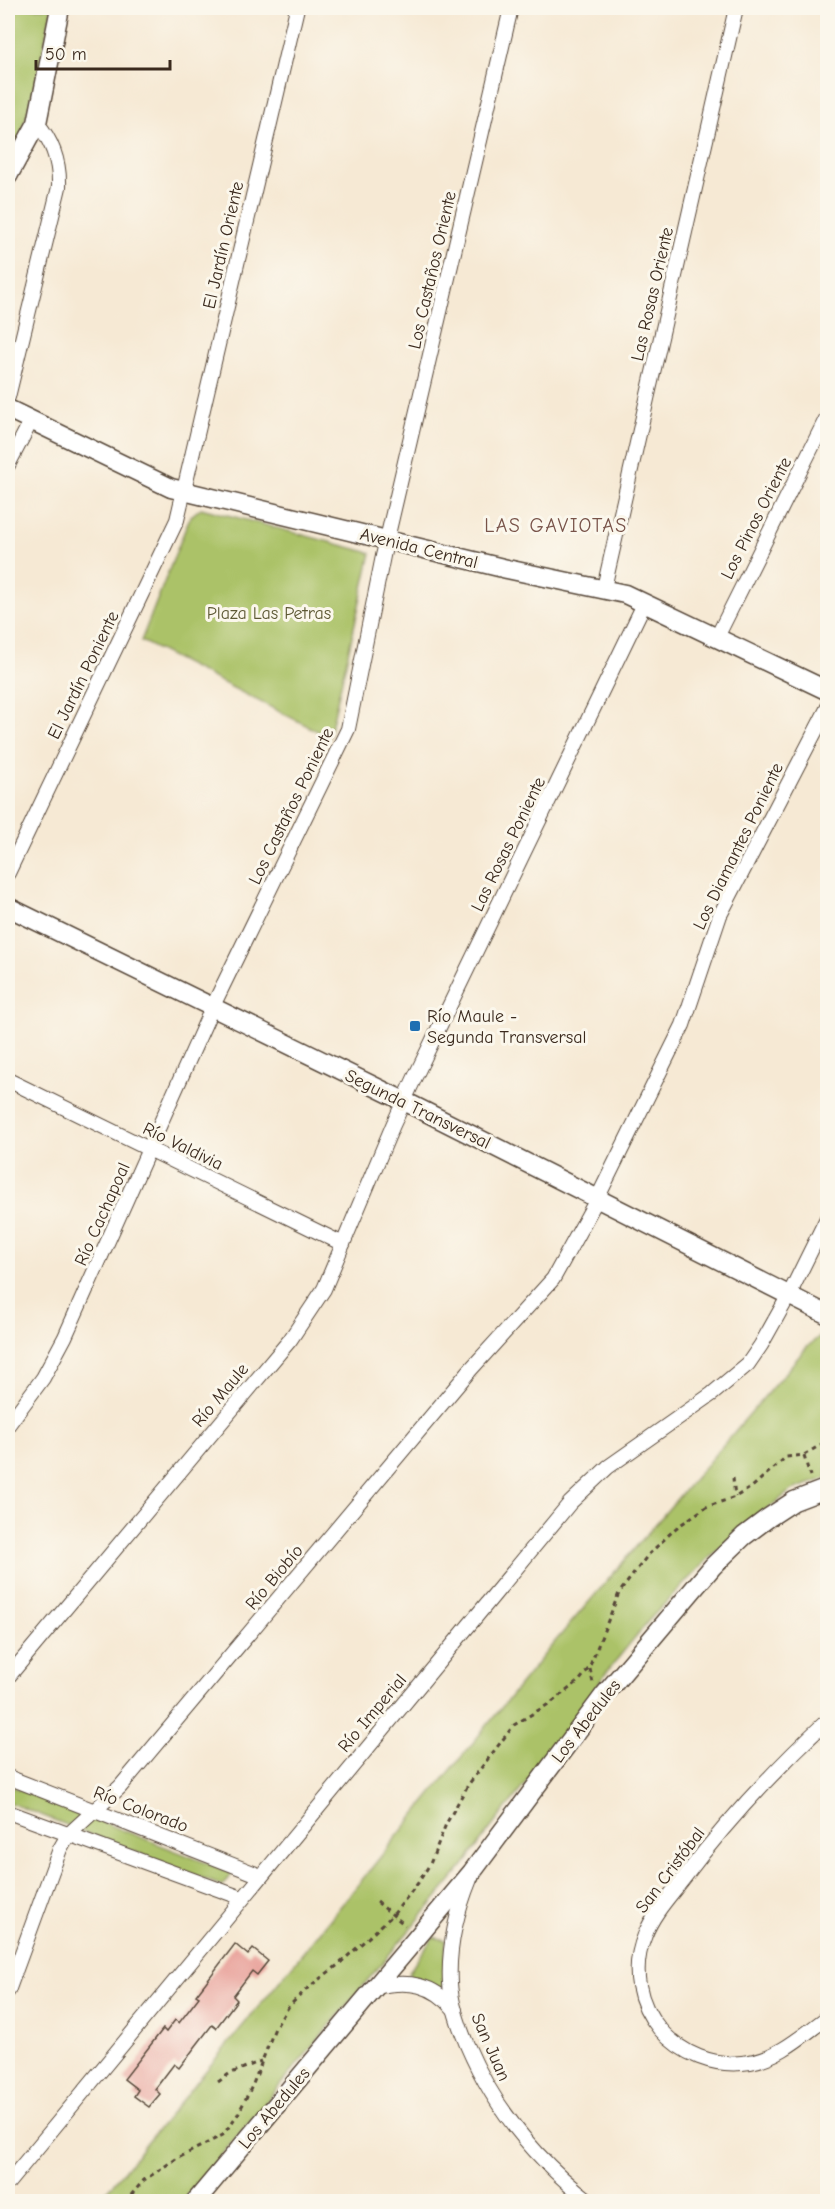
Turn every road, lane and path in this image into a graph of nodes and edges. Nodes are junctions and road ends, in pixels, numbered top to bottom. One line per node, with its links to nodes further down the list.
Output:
1 (60, 8): 5 (street)
2 (297, 8): 12 (street, El Jardín Oriente)
3 (511, 8): 13 (street, Los Castaños Oriente)
4 (735, 8): 14 (street, Las Rosas Oriente)
5 (37, 123): 6 (street); 7 (street)
6 (8, 176)
7 (8, 397)
8 (8, 409): 10 (street, Avenida Central)
9 (828, 415): 16 (street, Los Pinos Oriente)
10 (31, 421): 11 (street); 12 (street, Avenida Central)
11 (8, 465)
12 (184, 491): 13 (street, Avenida Central); 19 (street, El Jardín Poniente)
13 (388, 540): 14 (street, Avenida Central); 21 (street, Los Castaños Poniente)
14 (604, 588): 15 (street, Avenida Central)
15 (645, 602): 16 (street, Avenida Central); 23 (street, Las Rosas Poniente)
16 (717, 637): 17 (street, Avenida Central)
17 (828, 691)
18 (828, 707): 25 (street, Los Diamantes Poniente)
19 (8, 873)
20 (8, 907): 21 (street, Segunda Transversal)
21 (212, 1008): 23 (street, Segunda Transversal); 24 (street, Río Cachapoal)
22 (8, 1080): 24 (street, Río Valdivia)
23 (404, 1101): 25 (street, Segunda Transversal); 27 (street, Río Maule)
24 (150, 1150): 27 (street, Río Valdivia); 30 (street, Río Cachapoal)
25 (597, 1198): 28 (street, Segunda Transversal); 39 (street, Río Biobío)
26 (828, 1216): 28 (street, Río Imperial)
27 (343, 1244): 36 (street, Río Maule)
28 (789, 1295): 29 (street, Segunda Transversal); 43 (street, Río Imperial)
29 (828, 1314)
30 (8, 1425)
31 (828, 1437): 32 (path)
32 (804, 1455): 34 (path); 35 (path)
33 (733, 1478): 35 (path)
34 (821, 1490): 42 (street, Los Abedules)
35 (735, 1497): 46 (path)
36 (8, 1677)
37 (828, 1720): 51 (street, San Cristóbal)
38 (8, 1777): 39 (street, Río Colorado)
39 (94, 1810): 41 (street, Río Biobío); 43 (street, Río Colorado)
40 (8, 1812): 41 (street)
41 (68, 1835): 44 (street); 49 (street, Río Biobío)
42 (472, 1872): 47 (street, Los Abedules); 50 (street, San Juan)
43 (261, 1876): 44 (street, Río Imperial)
44 (242, 1898): 54 (street, Río Imperial)
45 (377, 1902): 46 (path)
46 (393, 1915): 47 (path); 52 (path)
47 (418, 1936): 48 (street, Los Abedules)
48 (376, 1987): 50 (street); 56 (street, Los Abedules)
49 (8, 1991)
50 (455, 2010): 57 (street, San Juan)
51 (828, 2017)
52 (261, 2061): 53 (path); 55 (path)
53 (218, 2082)
54 (8, 2183)
55 (125, 2202)
56 (195, 2202)
57 (591, 2202)

